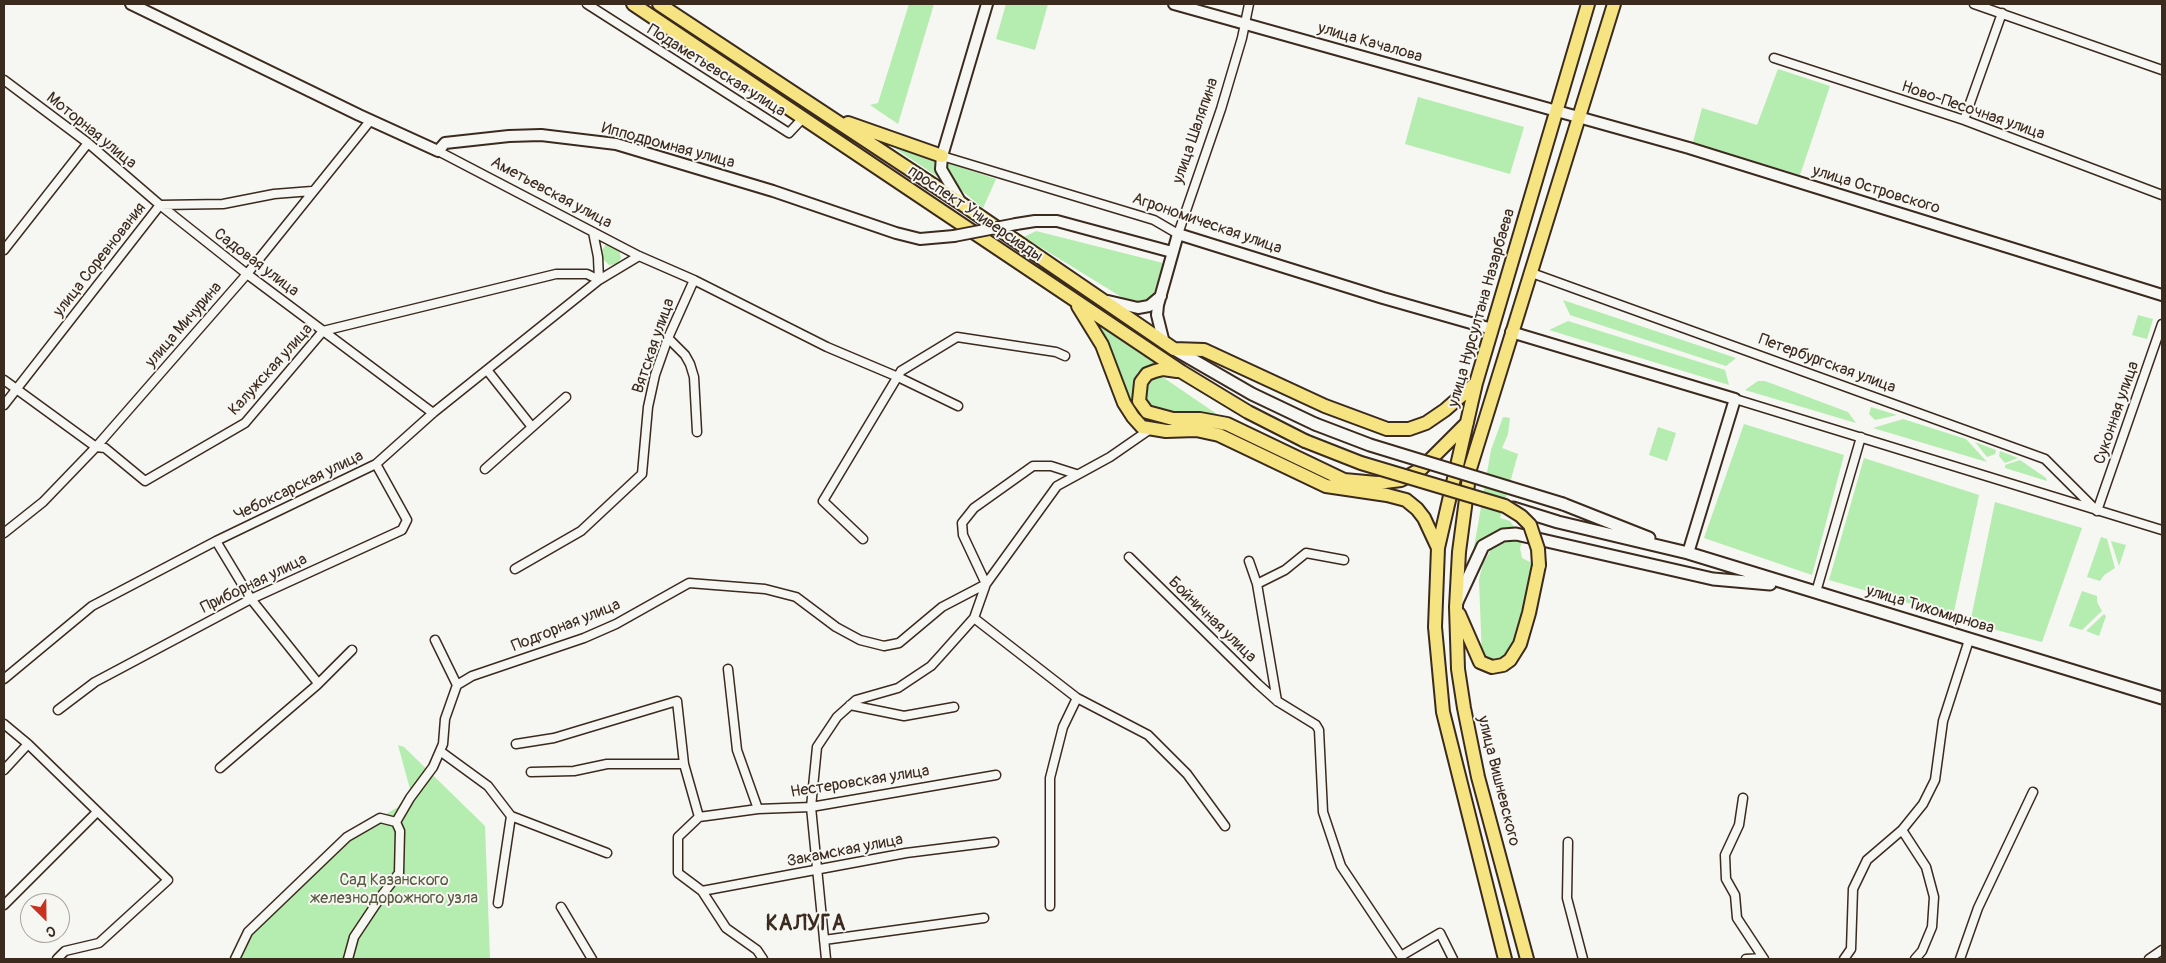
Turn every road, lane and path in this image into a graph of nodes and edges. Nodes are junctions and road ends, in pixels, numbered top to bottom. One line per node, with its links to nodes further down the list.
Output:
1 (132, 4): 20 (street, Аметьевская улица)
2 (587, 4): 17 (street, Подаметьевская улица)
3 (633, 4): 17 (main road, проспект Универсиады)
4 (659, 4): 18 (main road, проспект Универсиады)
5 (987, 4): 24 (street)
6 (1174, 4): 12 (street, улица Качалова)
7 (1249, 4): 12 (street, улица Шаляпина)
8 (1588, 4): 16 (main road, улица Нурсултана Назарбаева)
9 (1614, 4): 19 (main road, улица Нурсултана Назарбаева)
10 (1974, 4): 11 (street)
11 (2002, 13): 14 (street); 21 (street)
12 (1244, 24): 16 (street, улица Качалова); 30 (street, улица Шаляпина)
13 (1774, 58): 21 (street, Ново-Песочная улица)
14 (2162, 70)
15 (4, 80): 22 (street, Моторная улица)
16 (1556, 112): 19 (street, улица Качалова); 43 (main road, улица Нурсултана Назарбаева)
17 (802, 118): 41 (main road, проспект Универсиады)
18 (834, 118): 24 (main road); 27 (main road, проспект Универсиады)
19 (1580, 118): 34 (main road, улица Нурсултана Назарбаева); 38 (street, улица Островского)
20 (370, 120): 23 (street, Аметьевская улица); 25 (street, улица Мичурина)
21 (1964, 120): 26 (street, Ново-Песочная улица)
22 (88, 142): 28 (street, Моторная улица); 31 (street)
23 (438, 151): 29 (street, Аметьевская улица); 32 (street, Ипподромная улица, bridge)
24 (942, 156): 27 (street); 30 (street, Агрономическая улица)
25 (312, 191): 28 (street, улица Соревнования); 35 (street, улица Мичурина)
26 (2162, 195)
27 (962, 204): 40 (main road, проспект Универсиады)
28 (160, 205): 35 (street, Садовая улица); 54 (street, улица Соревнования)
29 (593, 232): 33 (street, Аметьевская улица); 36 (street)
30 (1178, 234): 32 (street, улица Шаляпина); 43 (street, Агрономическая улица)
31 (4, 250)
32 (1172, 252): 39 (street, улица Шаляпина)
33 (639, 256): 36 (street, Чебоксарская улица); 37 (street, Аметьевская улица)
34 (1529, 272): 45 (main road, улица Нурсултана Назарбаева); 70 (street, Петербургская улица)
35 (247, 274): 44 (street, Садовая улица); 65 (street, улица Мичурина)
36 (599, 280): 44 (street, Калужская улица); 49 (street, Чебоксарская улица)
37 (694, 280): 46 (street, Вятская улица); 51 (street, Аметьевская улица)
38 (2162, 295)
39 (1161, 296): 40 (street); 47 (street, улица Шаляпина)
40 (1099, 297): 47 (main road, проспект Универсиады)
41 (1073, 300): 50 (main road, проспект Универсиады); 62 (main road)
42 (2162, 324): 70 (street, Суконная улица)
43 (1492, 329): 53 (main road, улица Нурсултана Назарбаева)
44 (323, 331): 59 (street, Садовая улица); 65 (street, Калужская улица)
45 (1511, 332): 56 (street, Петербургская улица); 86 (main road, улица Нурсултана Назарбаева)
46 (668, 338): 63 (street); 80 (street, Вятская улица)
47 (1169, 346): 53 (main road); 76 (main road, bridge)
48 (1065, 356): 51 (street)
49 (487, 370): 59 (street, Чебоксарская улица); 61 (street)
50 (1182, 372): 60 (main road); 69 (main road, проспект Универсиады, bridge)
51 (898, 377): 58 (street, Аметьевская улица); 73 (street)
52 (4, 380): 54 (street, Калужская улица)
53 (1476, 383): 60 (main road, улица Нурсултана Назарбаева)
54 (16, 390): 57 (street, улица Соревнования); 65 (street, Калужская улица)
55 (566, 397): 61 (street)
56 (1735, 399): 64 (street, Петербургская улица); 76 (street)
57 (4, 405)
58 (958, 406)
59 (433, 412): 66 (street, Чебоксарская улица)
60 (1467, 423): 75 (main road, улица Нурсултана Назарбаева)
61 (532, 427): 67 (street)
62 (1149, 430): 68 (street); 75 (main road)
63 (696, 432)
64 (1861, 437): 70 (street, Петербургская улица); 84 (street)
65 (96, 447): 72 (street, улица Мичурина)
66 (376, 464): 74 (street, Чебоксарская улица); 85 (street, Приборная улица)
67 (486, 469)
68 (1076, 474): 81 (street); 81 (street)
69 (1505, 506): 76 (main road, bridge); 86 (main road, проспект Универсиады, bridge)
70 (2097, 511): 71 (street, Петербургская улица)
71 (2162, 530)
72 (4, 533)
73 (863, 539)
74 (216, 541): 85 (street); 92 (street, Чебоксарская улица)
75 (1438, 548): 139 (main road, улица Нурсултана Назарбаева)
76 (1688, 553): 83 (main road, улица Тихомирнова)
77 (1129, 557): 97 (street, Бойничная улица)
78 (1249, 560): 82 (street, Бойничная улица)
79 (1344, 560): 82 (street)
80 (515, 569)
81 (986, 584): 87 (street); 94 (street, Подгорная улица)
82 (1257, 584): 97 (street, Бойничная улица)
83 (1791, 585): 84 (main road, улица Тихомирнова); 86 (main road)
84 (1816, 592): 89 (main road, улица Тихомирнова)
85 (251, 599): 93 (street); 100 (street, Приборная улица)
86 (1457, 605): 140 (main road, улица Вишневского)
87 (974, 618): 95 (street); 98 (street)
88 (435, 640): 94 (street)
89 (1969, 640): 96 (main road, улица Тихомирнова); 119 (street)
90 (352, 650): 93 (street)
91 (728, 669): 113 (street)
92 (4, 679)
93 (318, 683): 106 (street)
94 (457, 685): 104 (street)
95 (1077, 698): 118 (street); 127 (street)
96 (2162, 698)
97 (1277, 701): 138 (street, Бойничная улица)
98 (850, 705): 99 (street); 112 (street)
99 (954, 707)
100 (58, 710)
101 (4, 724): 102 (street)
102 (28, 744): 107 (street); 114 (street)
103 (516, 744): 105 (street)
104 (440, 751): 115 (street); 117 (street)
105 (684, 764): 108 (street); 116 (street)
106 (220, 768)
107 (4, 770)
108 (531, 772)
109 (996, 774): 112 (street, Нестеровская улица)
110 (2033, 792): 146 (street)
111 (1743, 798): 143 (street)
112 (811, 807): 113 (street, Нестеровская улица); 123 (street)
113 (758, 809): 116 (street, Нестеровская улица)
114 (97, 812): 126 (street); 132 (street)
115 (511, 816): 122 (street); 125 (street)
116 (699, 817): 124 (street)
117 (396, 822): 133 (street); 134 (street)
118 (1225, 826)
119 (1902, 830): 144 (street); 145 (street)
120 (994, 842): 123 (street, Закамская улица)
121 (1568, 842): 141 (street)
122 (607, 853)
123 (817, 870): 124 (street, Закамская улица); 130 (street)
124 (702, 891): 136 (street)
125 (498, 903)
126 (4, 904)
127 (1050, 906)
128 (561, 907): 135 (street)
129 (984, 918): 130 (street)
130 (824, 940): 137 (street)
131 (2162, 950): 147 (street)
132 (58, 959)
133 (235, 959)
134 (348, 959)
135 (592, 959)
136 (762, 959)
137 (826, 959)
138 (1453, 959)
139 (1505, 959)
140 (1527, 959)
141 (1582, 959)
142 (1746, 959): 143 (street)
143 (1763, 959)
144 (1844, 959)
145 (1915, 959)
146 (1960, 959)
147 (2149, 959)

